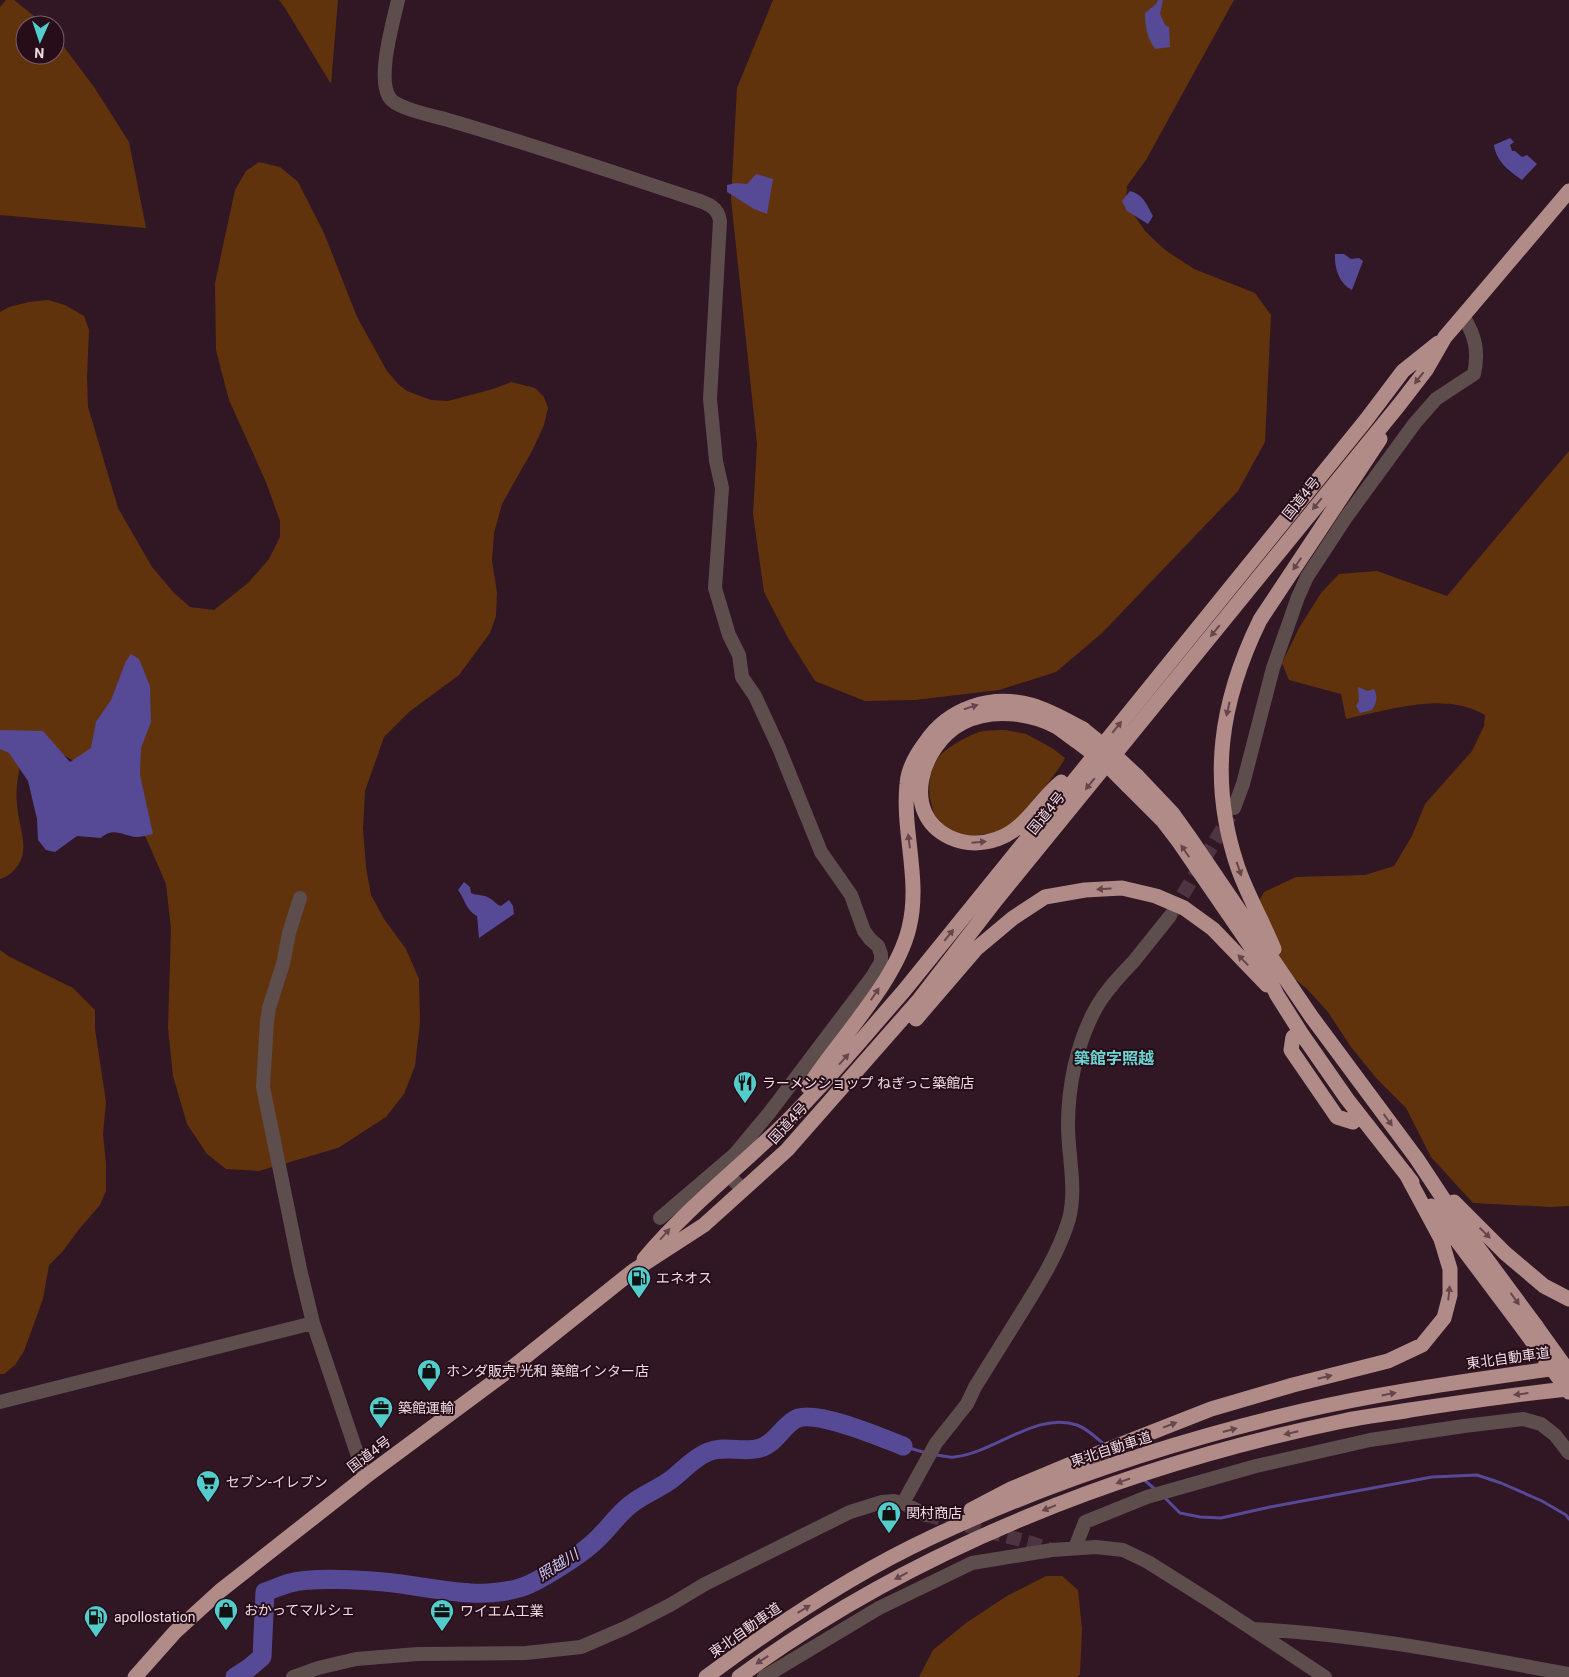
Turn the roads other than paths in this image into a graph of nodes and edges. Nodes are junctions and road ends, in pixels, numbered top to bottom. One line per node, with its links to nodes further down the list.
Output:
1 (398, 0): 18 (street)
2 (1569, 191): 3 (highway, 国道4号)
3 (1463, 316): 4 (highway, 国道4号); 9 (street)
4 (1445, 337): 5 (highway, 国道4号, one-way to 5); 7 (highway, 国道4号, one-way to 4)
5 (1399, 405): 12 (highway, one-way to 12); 16 (highway, 国道4号, one-way to 16)
6 (1079, 735): 7 (highway, one-way to 7); 8 (highway, bridge); 14 (highway, one-way to 6)
7 (1082, 770): 14 (highway, 国道4号, one-way to 7)
8 (1133, 781): 12 (highway); 13 (highway, one-way to 8)
9 (1234, 808)
10 (300, 898): 24 (street)
11 (1170, 916): 33 (street)
12 (1287, 982): 17 (highway, one-way to 17)
13 (1280, 999): 15 (highway); 15 (highway); 16 (highway, one-way to 16)
14 (788, 1120): 18 (highway, 国道4号)
15 (1373, 1133): 19 (highway)
16 (787, 1150): 20 (highway, 国道4号)
17 (1417, 1159): 23 (highway, one-way to 23); 25 (highway, one-way to 25)
18 (725, 1171): 20 (street); 21 (street); 22 (highway, 国道4号, one-way to 18)
19 (1406, 1174): 25 (highway); 31 (highway, one-way to 19)
20 (743, 1190): 22 (highway, 国道4号)
21 (660, 1218)
22 (634, 1271): 32 (highway, 国道4号)
23 (1569, 1300)
24 (313, 1323): 29 (street); 32 (street)
25 (1530, 1328): 27 (highway, bridge); 28 (highway, bridge)
26 (1569, 1366): 31 (highway, 東北自動車道, one-way to 26)
27 (1569, 1372)
28 (1569, 1390): 41 (highway, one-way to 41)
29 (0, 1402)
30 (1569, 1453): 35 (street)
31 (1075, 1470): 40 (highway, 東北自動車道, one-way to 31)
32 (365, 1477): 38 (highway, 国道4号)
33 (903, 1503): 34 (street); 39 (street)
34 (926, 1515)
35 (1075, 1548): 36 (street); 42 (street)
36 (1253, 1629): 37 (street); 43 (street)
37 (1569, 1674)
38 (135, 1677)
39 (293, 1677)
40 (706, 1677)
41 (739, 1677)
42 (764, 1677)
43 (1325, 1677)

